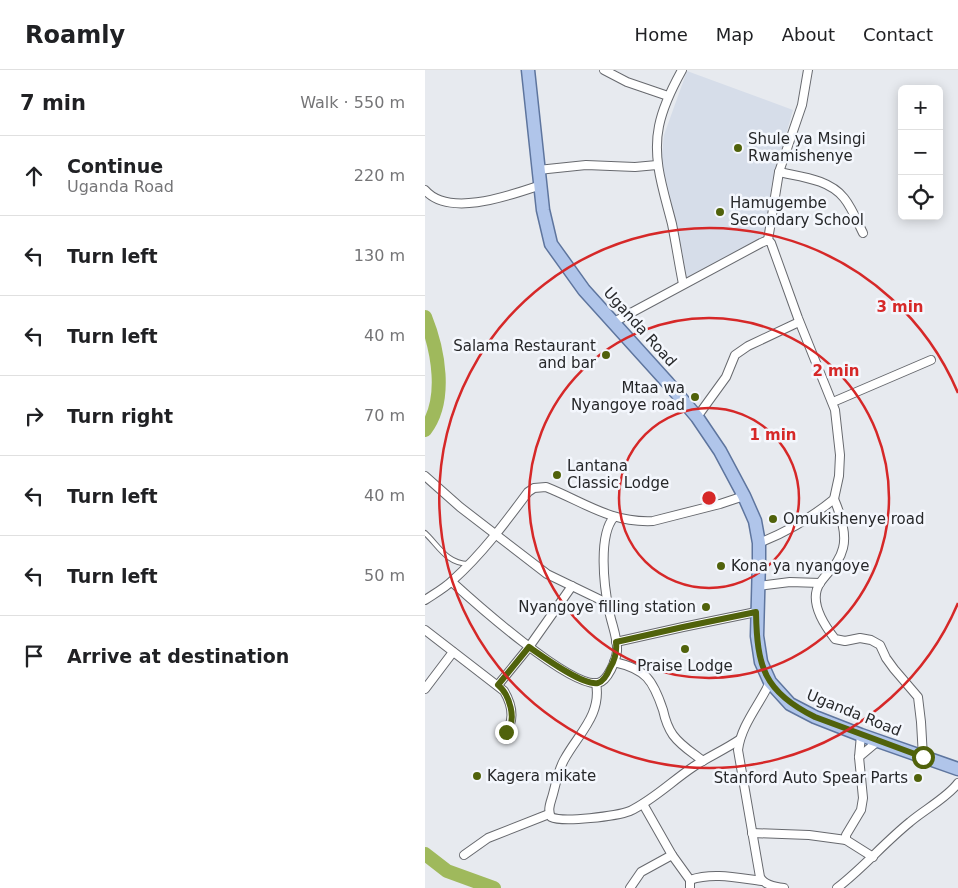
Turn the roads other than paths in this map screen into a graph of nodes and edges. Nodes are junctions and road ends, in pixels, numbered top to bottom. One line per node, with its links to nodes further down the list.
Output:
1 (528, 70): 7 (main road, Uganda Road)
2 (604, 70): 5 (street)
3 (682, 70): 5 (street)
4 (808, 70): 8 (street)
5 (668, 96): 6 (street)
6 (657, 165): 7 (street); 13 (street)
7 (538, 170): 9 (main road, Uganda Road)
8 (779, 172): 11 (street); 12 (street)
9 (541, 185): 10 (street); 14 (main road, Uganda Road)
10 (425, 190)
11 (863, 233)
12 (768, 240): 13 (street); 15 (street)
13 (683, 284): 14 (street)
14 (614, 322): 18 (main road, Uganda Road)
15 (799, 322): 17 (street); 18 (street)
16 (931, 360): 17 (street)
17 (833, 402): 21 (street)
18 (697, 416): 20 (main road, Uganda Road)
19 (425, 476): 24 (street)
20 (744, 496): 22 (street); 25 (main road, Uganda Road)
21 (834, 499): 25 (street); 28 (street)
22 (614, 517): 24 (street); 32 (street)
23 (425, 533): 26 (lane)
24 (496, 534): 26 (street); 29 (street)
25 (759, 543): 30 (main road, Uganda Road)
26 (471, 564): 27 (street)
27 (452, 582): 31 (street); 36 (street)
28 (820, 583): 30 (street); 48 (street)
29 (572, 586): 32 (street); 36 (street)
30 (758, 586): 33 (main road, Uganda Road)
31 (425, 600)
32 (607, 603): 35 (street)
33 (756, 612): 35 (street); 39 (main road, Uganda Road)
34 (425, 630): 37 (street)
35 (616, 642): 38 (street)
36 (529, 647): 40 (street); 41 (street)
37 (453, 652): 41 (street); 42 (street)
38 (614, 662): 40 (street); 49 (street)
39 (770, 682): 43 (main road, Uganda Road); 45 (street)
40 (596, 683): 53 (street)
41 (498, 685): 44 (street)
42 (425, 689)
43 (861, 735): 46 (main road, Uganda Road); 47 (street)
44 (501, 736)
45 (739, 740): 49 (street); 54 (street)
46 (878, 741): 47 (street); 48 (main road, Uganda Road)
47 (859, 757): 55 (street)
48 (923, 757): 50 (main road, Uganda Road)
49 (703, 761): 52 (street)
50 (958, 769)
51 (958, 783): 58 (street)
52 (643, 804): 53 (street); 57 (street)
53 (549, 814): 56 (street)
54 (752, 833): 55 (street); 59 (street)
55 (846, 840): 58 (street)
56 (464, 855)
57 (672, 855): 60 (street); 61 (street)
58 (873, 857): 63 (street)
59 (762, 881): 60 (street); 62 (street)
60 (690, 884)
61 (630, 888)
62 (784, 888)
63 (837, 888)

